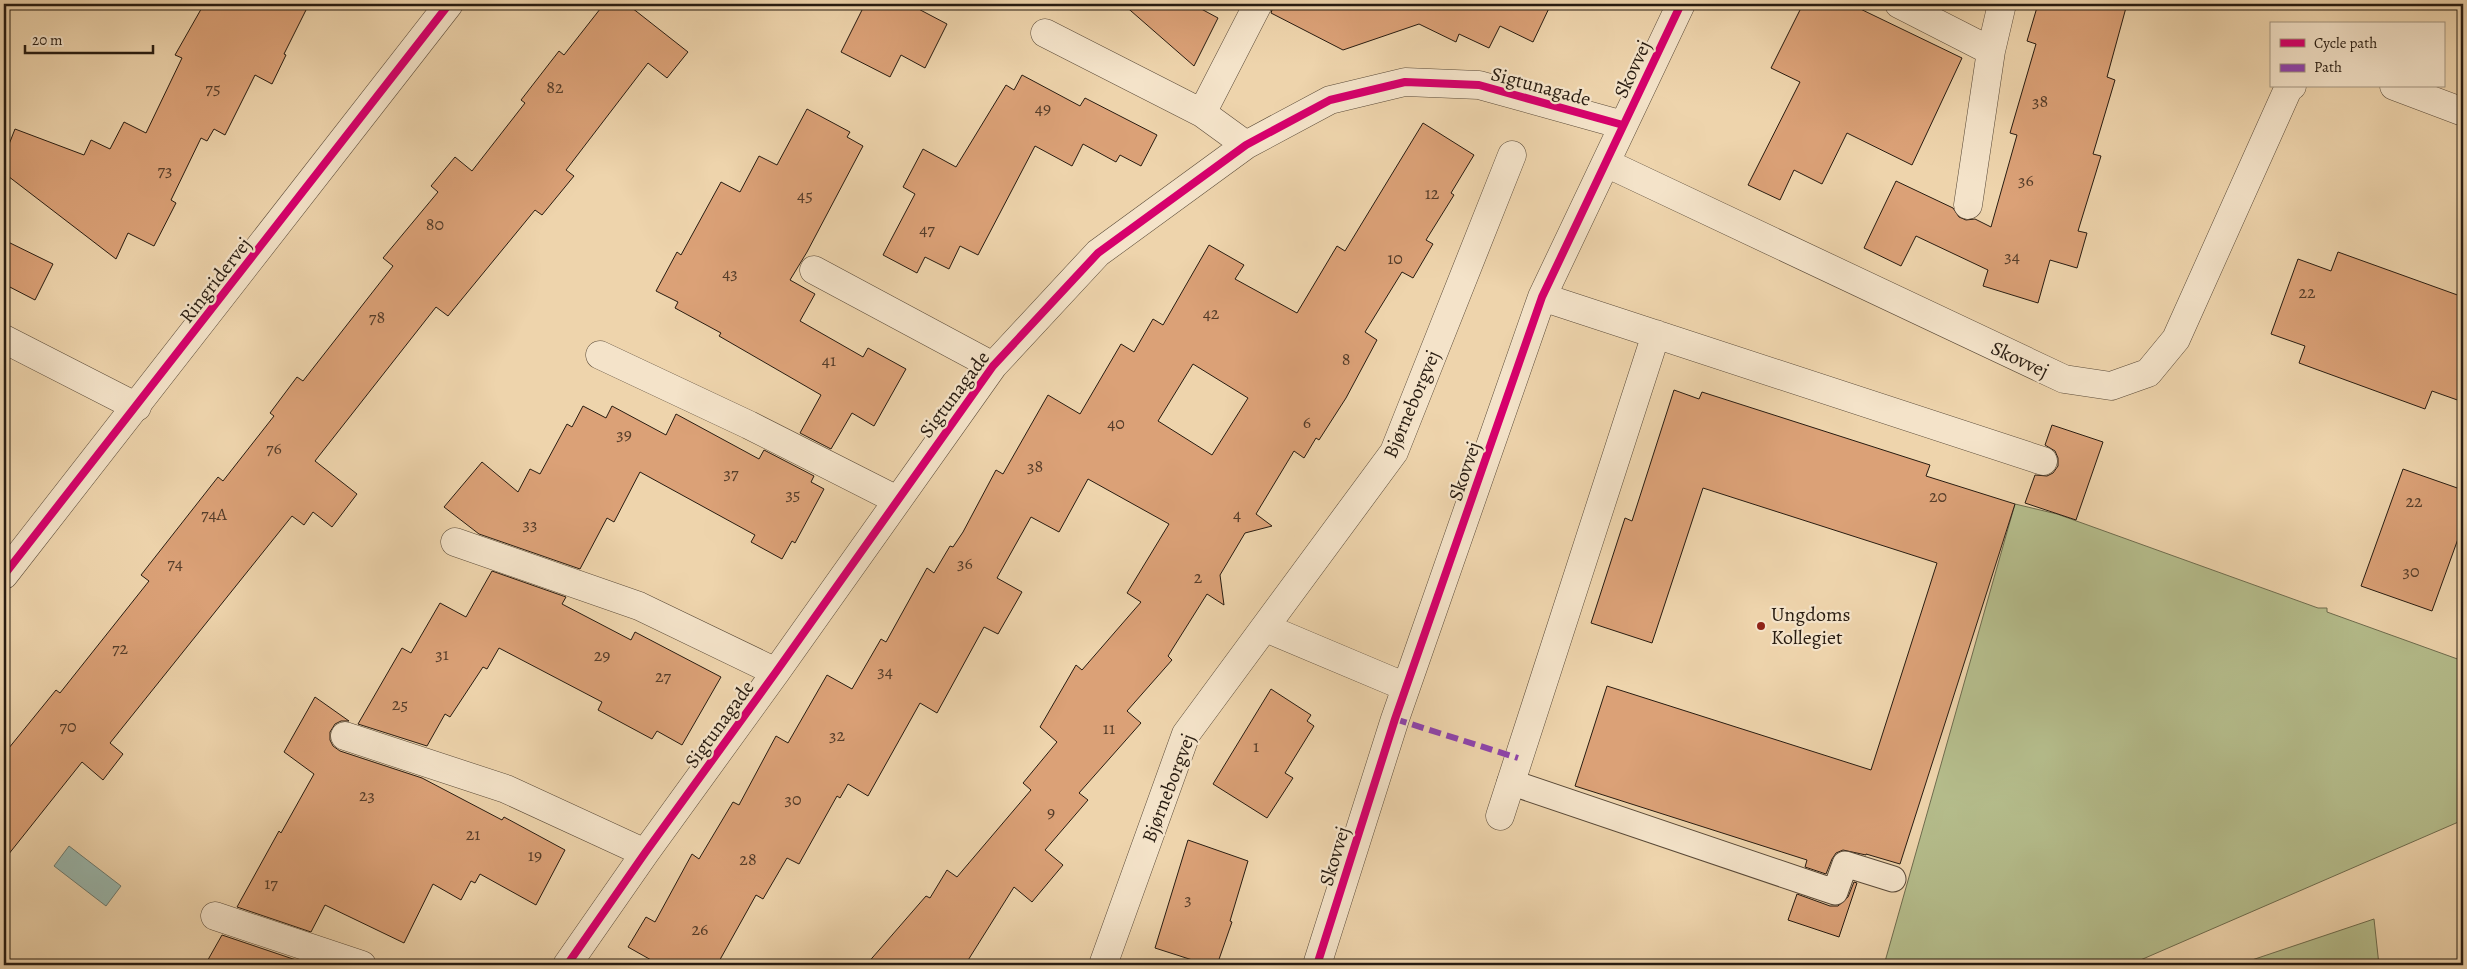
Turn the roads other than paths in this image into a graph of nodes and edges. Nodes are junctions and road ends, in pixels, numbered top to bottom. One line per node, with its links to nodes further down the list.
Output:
1 (449, 4): 23 (street, Ringridervej)
2 (1258, 4): 11 (street)
3 (1681, 4): 12 (street, Skovvej)
4 (1899, 4): 7 (street)
5 (2002, 4): 7 (street)
6 (1045, 33): 11 (street)
7 (1991, 51): 16 (street)
8 (2289, 88): 15 (street, Skovvej)
9 (2399, 88): 10 (street)
10 (2463, 112)
11 (1202, 113): 13 (street)
12 (1623, 125): 13 (street, Sigtunagade); 15 (street, Skovvej)
13 (1246, 145): 22 (street, Sigtunagade)
14 (1512, 156): 28 (street, Bjørneborgvej)
15 (1606, 163): 18 (street, Skovvej)
16 (1968, 205)
17 (814, 270): 22 (street, Sigtunagade)
18 (1542, 297): 19 (street); 30 (street, Skovvej)
19 (1656, 334): 24 (street); 32 (street)
20 (4, 339): 23 (street)
21 (600, 356): 25 (street)
22 (993, 366): 25 (street, Sigtunagade)
23 (137, 407): 27 (street, Ringridervej)
24 (2043, 461)
25 (897, 500): 29 (street, Sigtunagade)
26 (455, 542): 29 (street, Sigtunagade)
27 (4, 575)
28 (1266, 628): 30 (street); 39 (street, Bjørneborgvej)
29 (776, 672): 34 (street, Sigtunagade)
30 (1406, 688): 40 (street, Skovvej)
31 (345, 736): 34 (street)
32 (1510, 782): 33 (street); 35 (lane)
33 (1500, 816)
34 (645, 853): 38 (street, Sigtunagade)
35 (1893, 879)
36 (215, 916): 37 (street)
37 (362, 965)
38 (567, 965)
39 (1103, 965)
40 (1317, 965)

